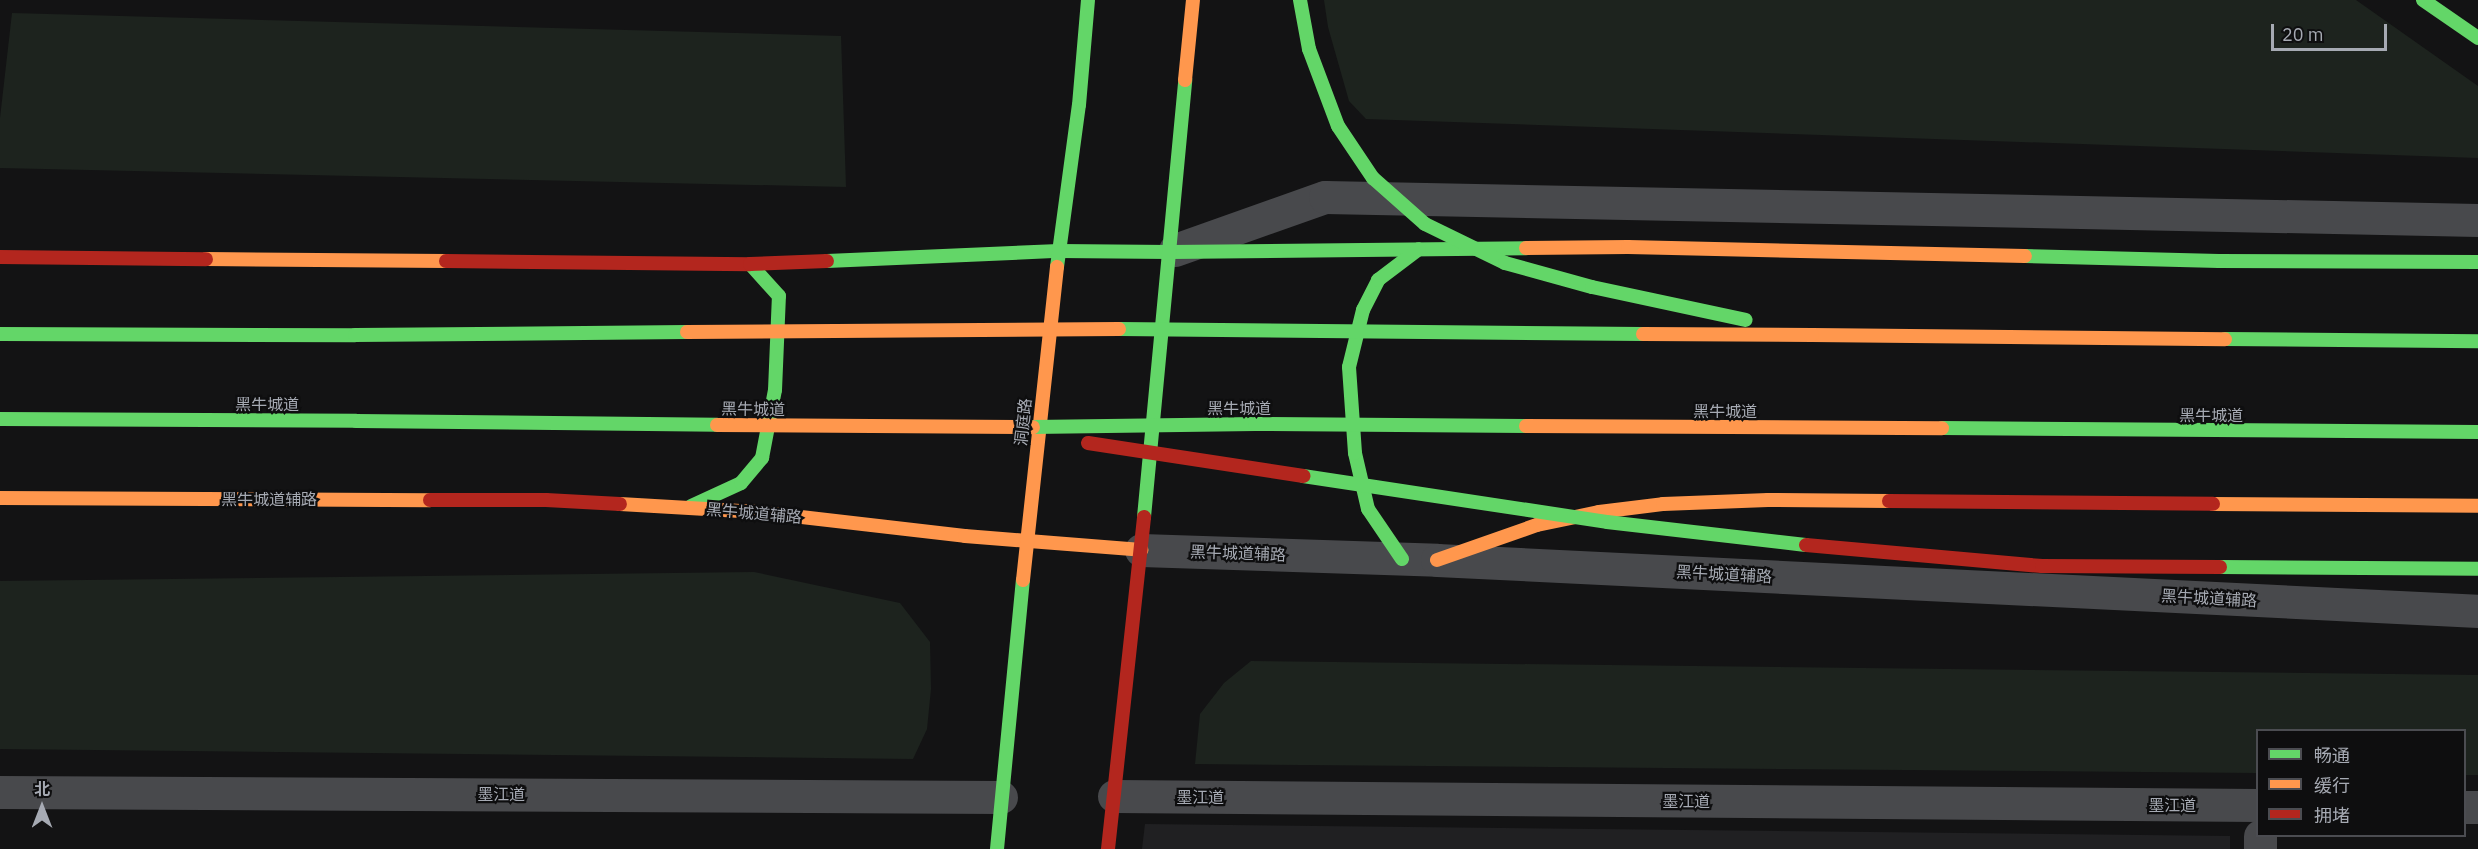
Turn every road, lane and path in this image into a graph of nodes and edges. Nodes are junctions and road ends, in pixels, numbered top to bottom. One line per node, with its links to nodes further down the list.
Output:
1 (1088, 0): 8 (main road, 洞庭路)
2 (1194, 0): 9 (main road)
3 (1300, 0): 14 (main road, bridge)
4 (2423, 0): 5 (main road)
5 (2478, 38)
6 (2478, 220): 9 (street)
7 (1419, 249): 9 (main road); 11 (main road); 24 (main road)
8 (1059, 251): 9 (main road); 12 (main road); 22 (main road, 洞庭路)
9 (1170, 252): 23 (main road)
10 (0, 257): 12 (main road)
11 (2478, 262)
12 (750, 264): 21 (main road)
13 (0, 334): 14 (main road, bridge)
14 (1812, 335): 15 (main road)
15 (2478, 341)
16 (0, 419): 17 (main road, 黑牛城道, bridge)
17 (991, 428): 18 (main road, 黑牛城道, bridge); 26 (main road, bridge)
18 (2478, 432)
19 (0, 498): 21 (main road, 黑牛城道辅路)
20 (2478, 506): 25 (main road)
21 (686, 508): 22 (main road, 黑牛城道辅路)
22 (1027, 539): 23 (main road, 黑牛城道辅路); 30 (main road, 洞庭路)
23 (1141, 550): 24 (street, 黑牛城道辅路); 29 (main road)
24 (1402, 559): 25 (street, 黑牛城道辅路)
25 (1437, 560): 27 (street, 黑牛城道辅路)
26 (2478, 568)
27 (2478, 611)
28 (0, 792): 30 (street, 墨江道)
29 (1114, 796): 31 (street, 墨江道); 33 (main road)
30 (1001, 797): 32 (main road, 洞庭路)
31 (2256, 805)
32 (997, 849)
33 (1108, 849)

